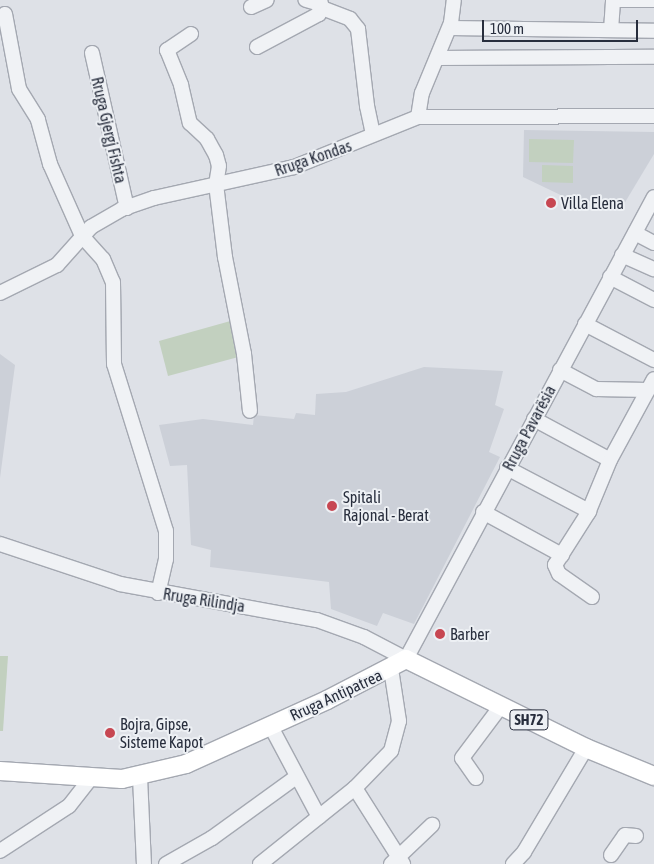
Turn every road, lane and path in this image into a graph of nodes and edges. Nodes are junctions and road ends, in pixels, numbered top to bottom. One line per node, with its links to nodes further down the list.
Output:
1 (267, 0): 7 (street)
2 (306, 0): 6 (street)
3 (454, 0): 9 (street)
4 (613, 0): 5 (street); 10 (street)
5 (654, 0)
6 (320, 2): 13 (street); 19 (street)
7 (251, 7)
8 (5, 14): 24 (street)
9 (450, 28): 10 (street); 15 (street)
10 (611, 30): 11 (street)
11 (654, 30)
12 (192, 34): 20 (street)
13 (257, 47)
14 (92, 53): 22 (street, Rruga Gjergj Fishta)
15 (438, 58): 16 (street); 17 (street)
16 (654, 58)
17 (418, 116): 18 (street, Rruga Kondas); 19 (street, Rruga Kondas)
18 (654, 116)
19 (373, 134): 20 (street, Rruga Kondas)
20 (216, 184): 22 (street, Rruga Kondas); 35 (street)
21 (654, 196): 23 (street, Rruga Pavarësia)
22 (126, 208): 24 (street, Rruga Kondas)
23 (635, 233): 25 (street); 26 (street, Rruga Pavarësia)
24 (82, 236): 29 (street, Rruga Kondas); 43 (street)
25 (654, 243)
26 (622, 255): 27 (street); 28 (street, Rruga Pavarësia)
27 (654, 269)
28 (610, 278): 30 (street); 31 (street, Rruga Pavarësia)
29 (0, 293)
30 (654, 300)
31 (585, 324): 32 (street); 33 (street, Rruga Pavarësia)
32 (654, 360)
33 (560, 370): 34 (street); 36 (street, Rruga Pavarësia)
34 (651, 385): 37 (street)
35 (250, 411)
36 (534, 419): 37 (street); 38 (street, Rruga Pavarësia)
37 (610, 460): 39 (street)
38 (507, 468): 39 (street); 40 (street, Rruga Pavarësia)
39 (589, 511): 42 (street)
40 (483, 512): 42 (street); 45 (street, Rruga Pavarësia)
41 (0, 544): 43 (street, Rruga Rilindja)
42 (562, 555): 44 (street)
43 (158, 593): 45 (street, Rruga Rilindja)
44 (592, 597)
45 (398, 664): 46 (main road, SH72); 47 (main road, Rruga Antipatrea); 55 (street)
46 (501, 706): 48 (main road, SH72); 54 (street)
47 (270, 726): 51 (main road, Rruga Antipatrea); 53 (street)
48 (586, 748): 50 (main road, SH72); 65 (street)
49 (0, 771): 52 (main road, Rruga Antipatrea)
50 (654, 776)
51 (140, 777): 52 (main road, Rruga Antipatrea); 62 (street)
52 (91, 778): 59 (street)
53 (295, 778): 56 (street); 63 (street)
54 (476, 778)
55 (355, 788): 56 (street); 61 (street)
56 (319, 817): 64 (street)
57 (432, 825): 61 (street)
58 (636, 836): 60 (street)
59 (0, 851)
60 (612, 855)
61 (397, 862)
62 (144, 864)
63 (166, 864)
64 (260, 864)
65 (513, 864)

